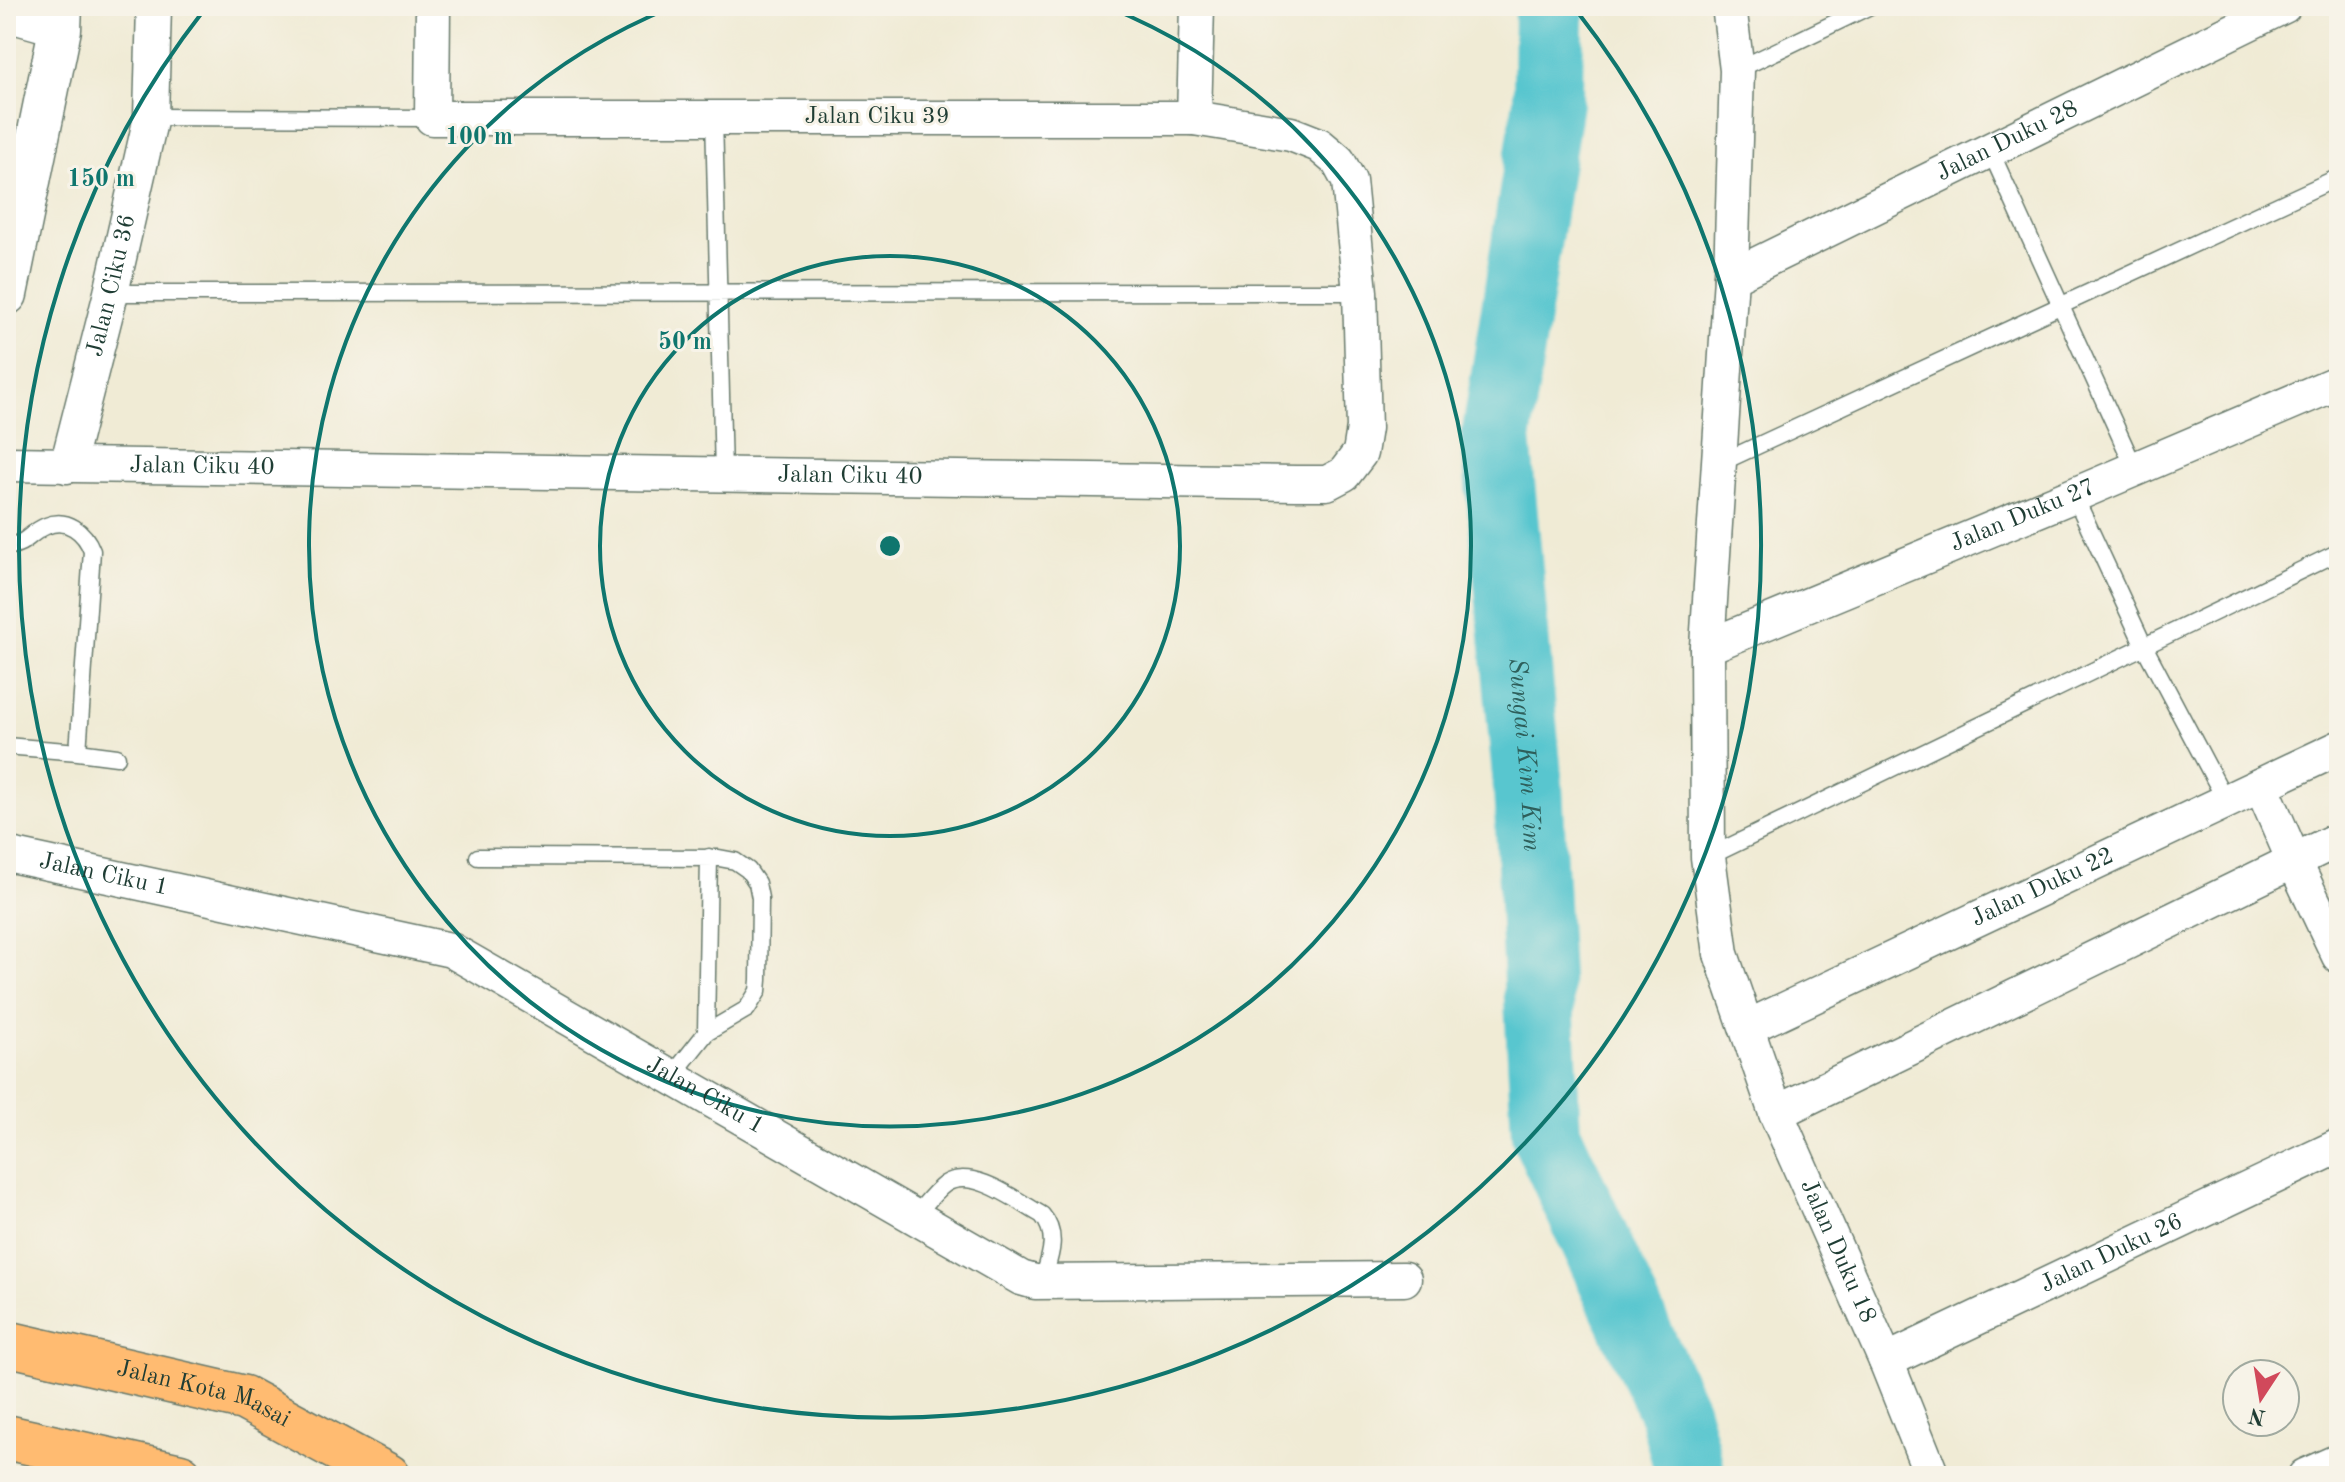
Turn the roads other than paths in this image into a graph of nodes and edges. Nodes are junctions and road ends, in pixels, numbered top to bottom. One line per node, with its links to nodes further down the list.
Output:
1 (154, 6): 10 (street, Jalan Ciku 36)
2 (433, 6): 12 (street)
3 (1197, 6): 13 (street)
4 (1729, 6): 9 (street, Jalan Duku 18)
5 (1870, 6): 9 (lane)
6 (2284, 6): 15 (street, Jalan Duku 28)
7 (6, 14): 8 (street)
8 (61, 18): 20 (street)
9 (1737, 70): 17 (street, Jalan Duku 18)
10 (151, 117): 12 (lane); 19 (street, Jalan Ciku 36)
11 (714, 117): 12 (street, Jalan Ciku 39); 13 (street, Jalan Ciku 39); 21 (lane)
12 (432, 118)
13 (1194, 118): 14 (street, Jalan Ciku 39)
14 (1319, 145): 18 (street, Jalan Ciku 40)
15 (1990, 150): 17 (street, Jalan Duku 28); 22 (lane)
16 (2339, 177): 22 (lane)
17 (1731, 277): 24 (street, Jalan Duku 18)
18 (1360, 292): 21 (lane); 28 (street, Jalan Ciku 40)
19 (111, 293): 21 (lane); 26 (street, Jalan Ciku 36)
20 (6, 294)
21 (718, 294): 28 (lane)
22 (2061, 306): 24 (lane); 27 (lane)
23 (2339, 382): 27 (street, Jalan Duku 27)
24 (1719, 463): 33 (street, Jalan Duku 18)
25 (6, 464): 26 (street, Jalan Ciku 40)
26 (67, 466): 28 (street, Jalan Ciku 40)
27 (2135, 469): 29 (street, Jalan Duku 27)
28 (723, 474)
29 (2074, 495): 32 (lane); 33 (street, Jalan Duku 27)
30 (6, 547): 36 (lane)
31 (2339, 552): 32 (lane)
32 (2144, 646): 39 (lane); 44 (lane)
33 (1707, 647): 44 (street, Jalan Duku 18)
34 (6, 746): 36 (lane)
35 (2339, 748): 38 (street, Jalan Duku 22)
36 (78, 752): 37 (lane)
37 (117, 757)
38 (2261, 785): 39 (street, Jalan Duku 22); 45 (street)
39 (2226, 801): 47 (street, Jalan Duku 22)
40 (2339, 839): 45 (street)
41 (6, 854): 49 (street, Jalan Ciku 1)
42 (478, 857): 43 (lane)
43 (709, 857): 48 (lane); 48 (lane)
44 (1708, 857): 47 (street, Jalan Duku 18)
45 (2294, 861): 46 (street); 50 (street)
46 (2339, 956)
47 (1748, 1027): 50 (street, Jalan Duku 18)
48 (706, 1033): 49 (lane)
49 (672, 1076): 52 (street, Jalan Ciku 1)
50 (1776, 1113): 56 (street, Jalan Duku 18)
51 (2339, 1146): 56 (street, Jalan Duku 26)
52 (915, 1216): 54 (street, Jalan Ciku 1); 54 (lane)
53 (1404, 1279): 54 (street, Jalan Ciku 1)
54 (1042, 1283)
55 (6, 1343): 60 (main road, Jalan Kota Masai)
56 (1886, 1361): 61 (street, Jalan Duku 18)
57 (6, 1437): 59 (main road)
58 (2339, 1461): 62 (street)
59 (180, 1476)
60 (388, 1476)
61 (1932, 1476)
62 (2305, 1476)

